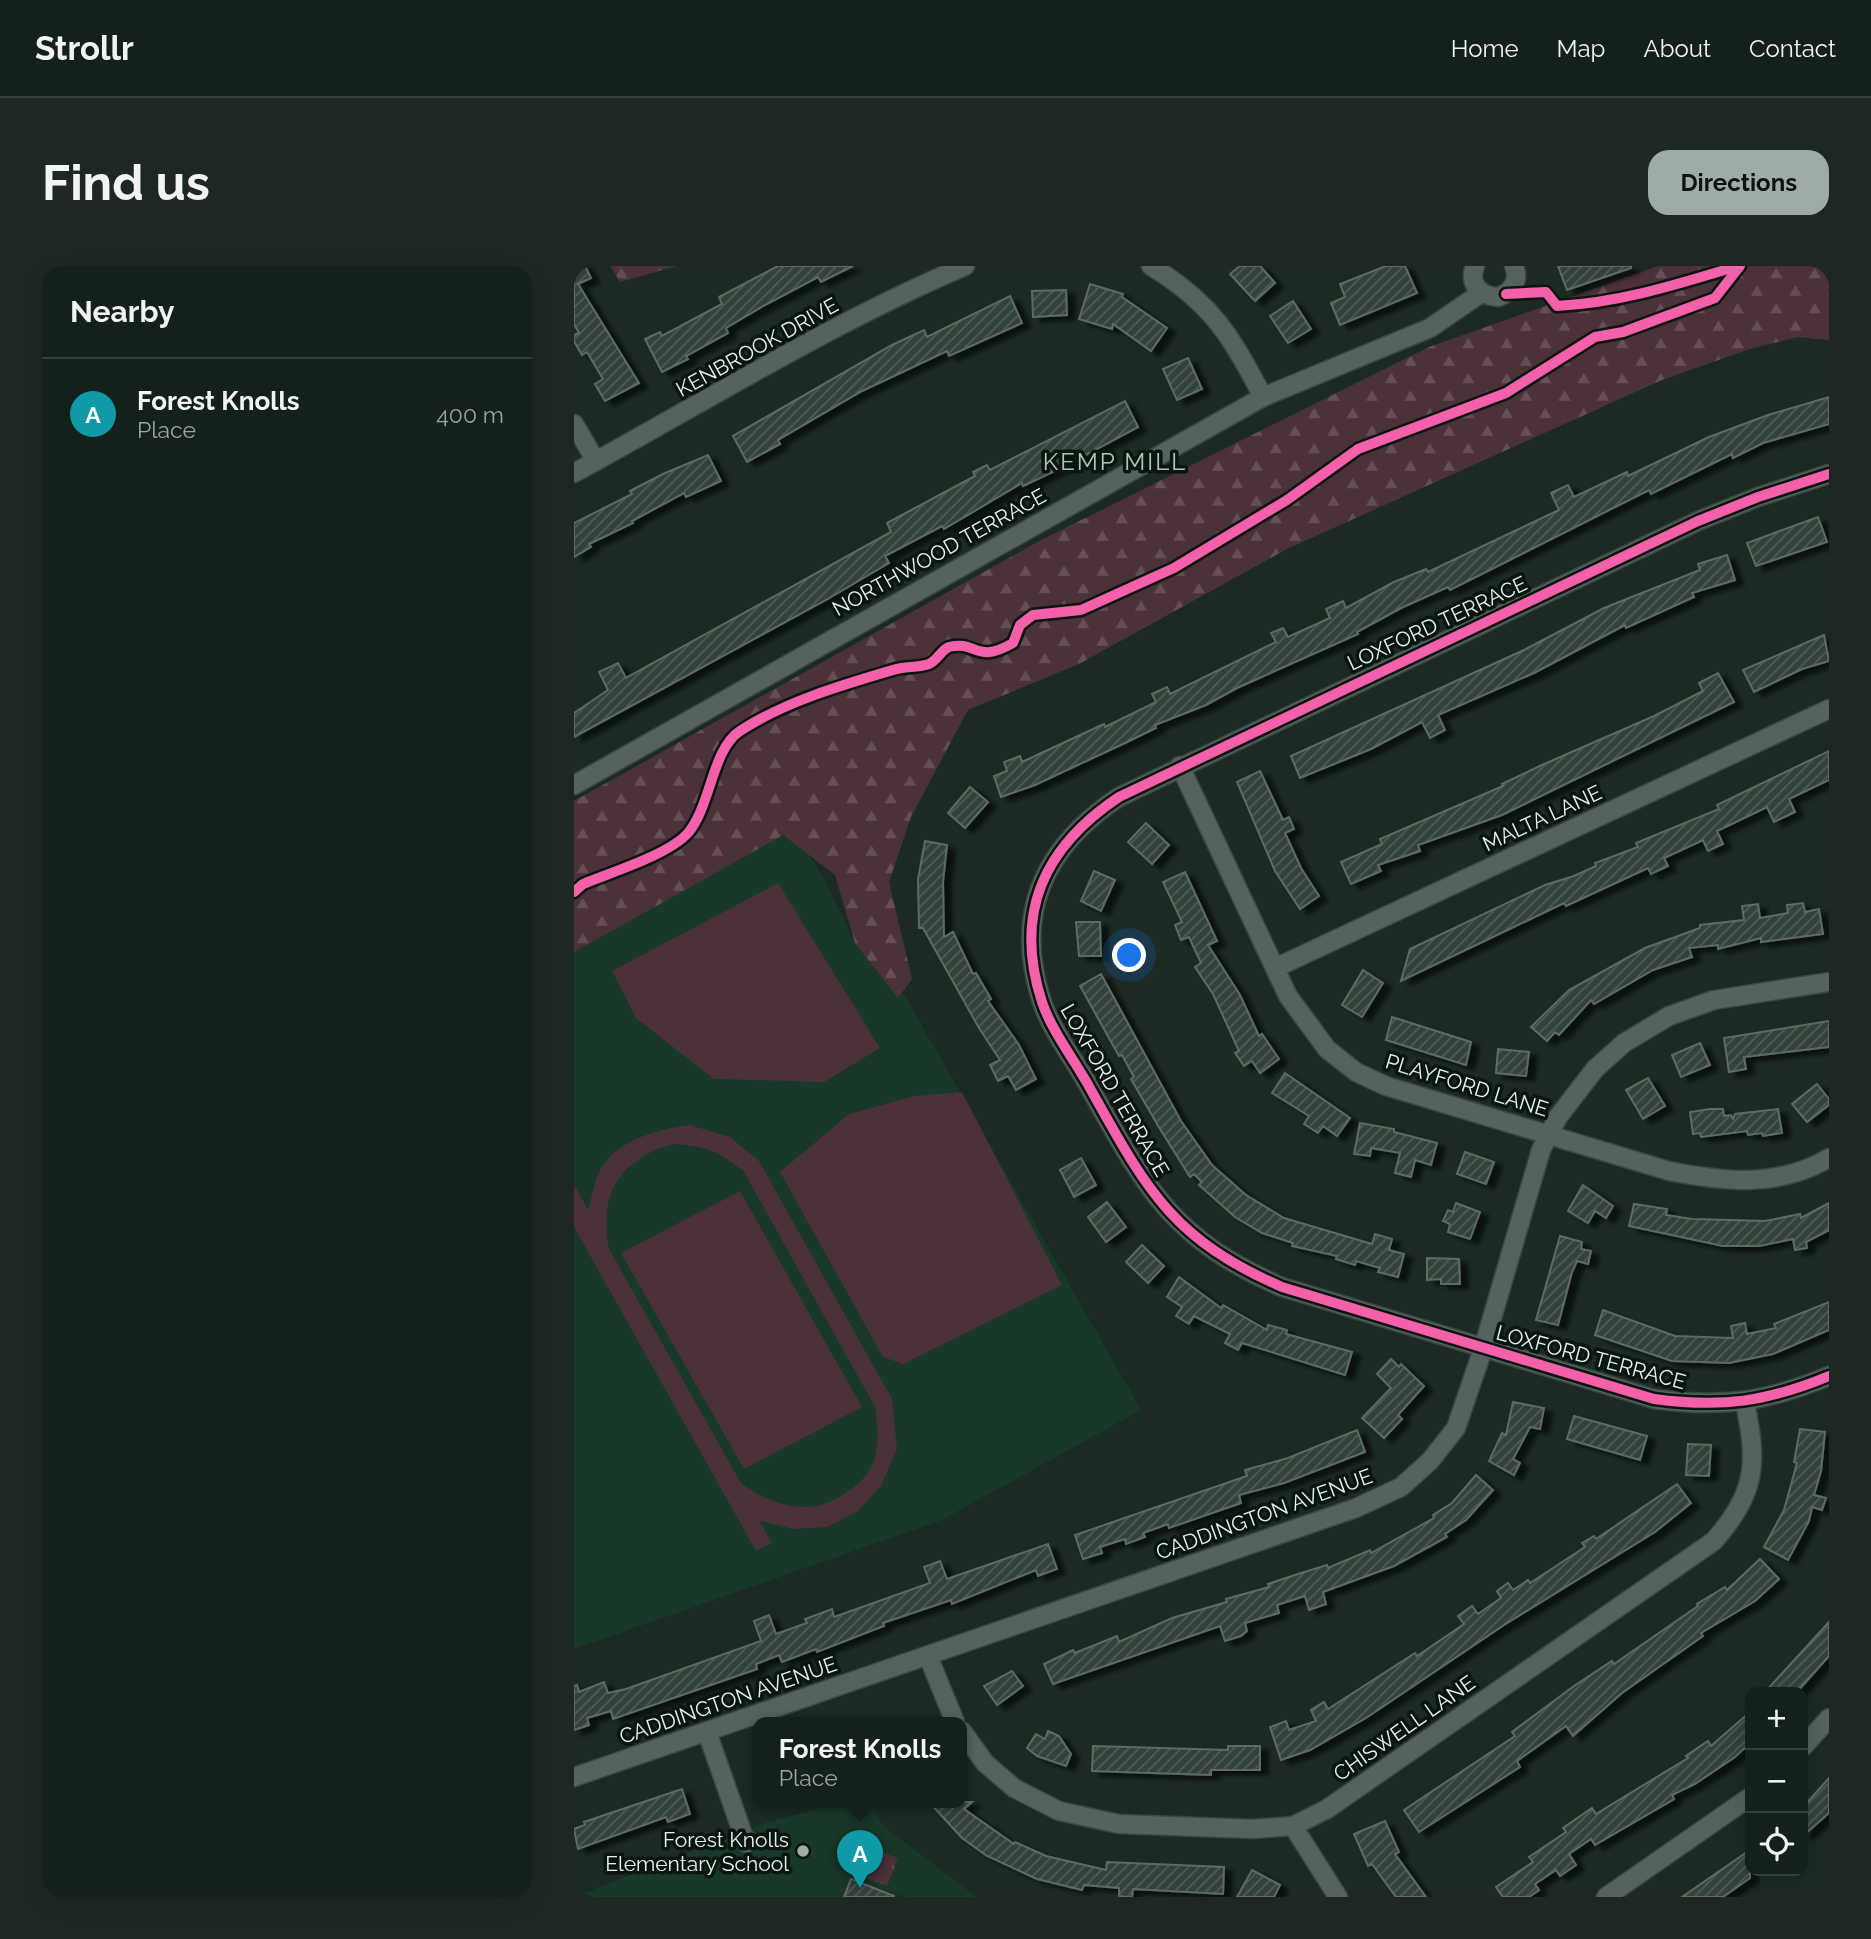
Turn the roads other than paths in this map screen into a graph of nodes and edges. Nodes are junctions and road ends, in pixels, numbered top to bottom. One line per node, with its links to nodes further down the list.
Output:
1 (964, 266): 8 (street, KENBROOK DRIVE)
2 (1152, 266): 6 (street)
3 (1475, 266): 5 (street)
4 (1514, 266): 5 (street, NORTHWOOD TERRACE)
5 (1481, 293): 6 (street, NORTHWOOD TERRACE)
6 (1263, 397): 13 (street, NORTHWOOD TERRACE)
7 (574, 424): 8 (street)
8 (596, 461): 9 (street, KENBROOK DRIVE)
9 (574, 473)
10 (1829, 474): 12 (street, LOXFORD TERRACE)
11 (1829, 709): 14 (street, MALTA LANE)
12 (1180, 766): 14 (street, PLAYFORD LANE); 18 (street, LOXFORD TERRACE)
13 (574, 785)
14 (1275, 968): 16 (street, PLAYFORD LANE)
15 (1829, 982): 16 (street, CADDINGTON AVENUE)
16 (1549, 1135): 17 (street, PLAYFORD LANE); 18 (street, CADDINGTON AVENUE)
17 (1829, 1158)
18 (1483, 1349): 20 (street, LOXFORD TERRACE); 21 (street, CADDINGTON AVENUE)
19 (1829, 1376): 20 (street, LOXFORD TERRACE)
20 (1745, 1403): 29 (street, CHISWELL LANE)
21 (928, 1656): 22 (street); 24 (street, CADDINGTON AVENUE)
22 (953, 1717)
23 (1829, 1718): 26 (street)
24 (707, 1731): 27 (street, CADDINGTON AVENUE); 30 (street)
25 (967, 1739): 29 (street, CHISWELL LANE)
26 (1808, 1741)
27 (574, 1777)
28 (1745, 1800): 32 (street)
29 (1293, 1826): 31 (street)
30 (746, 1843)
31 (1338, 1897)
32 (1606, 1897)

